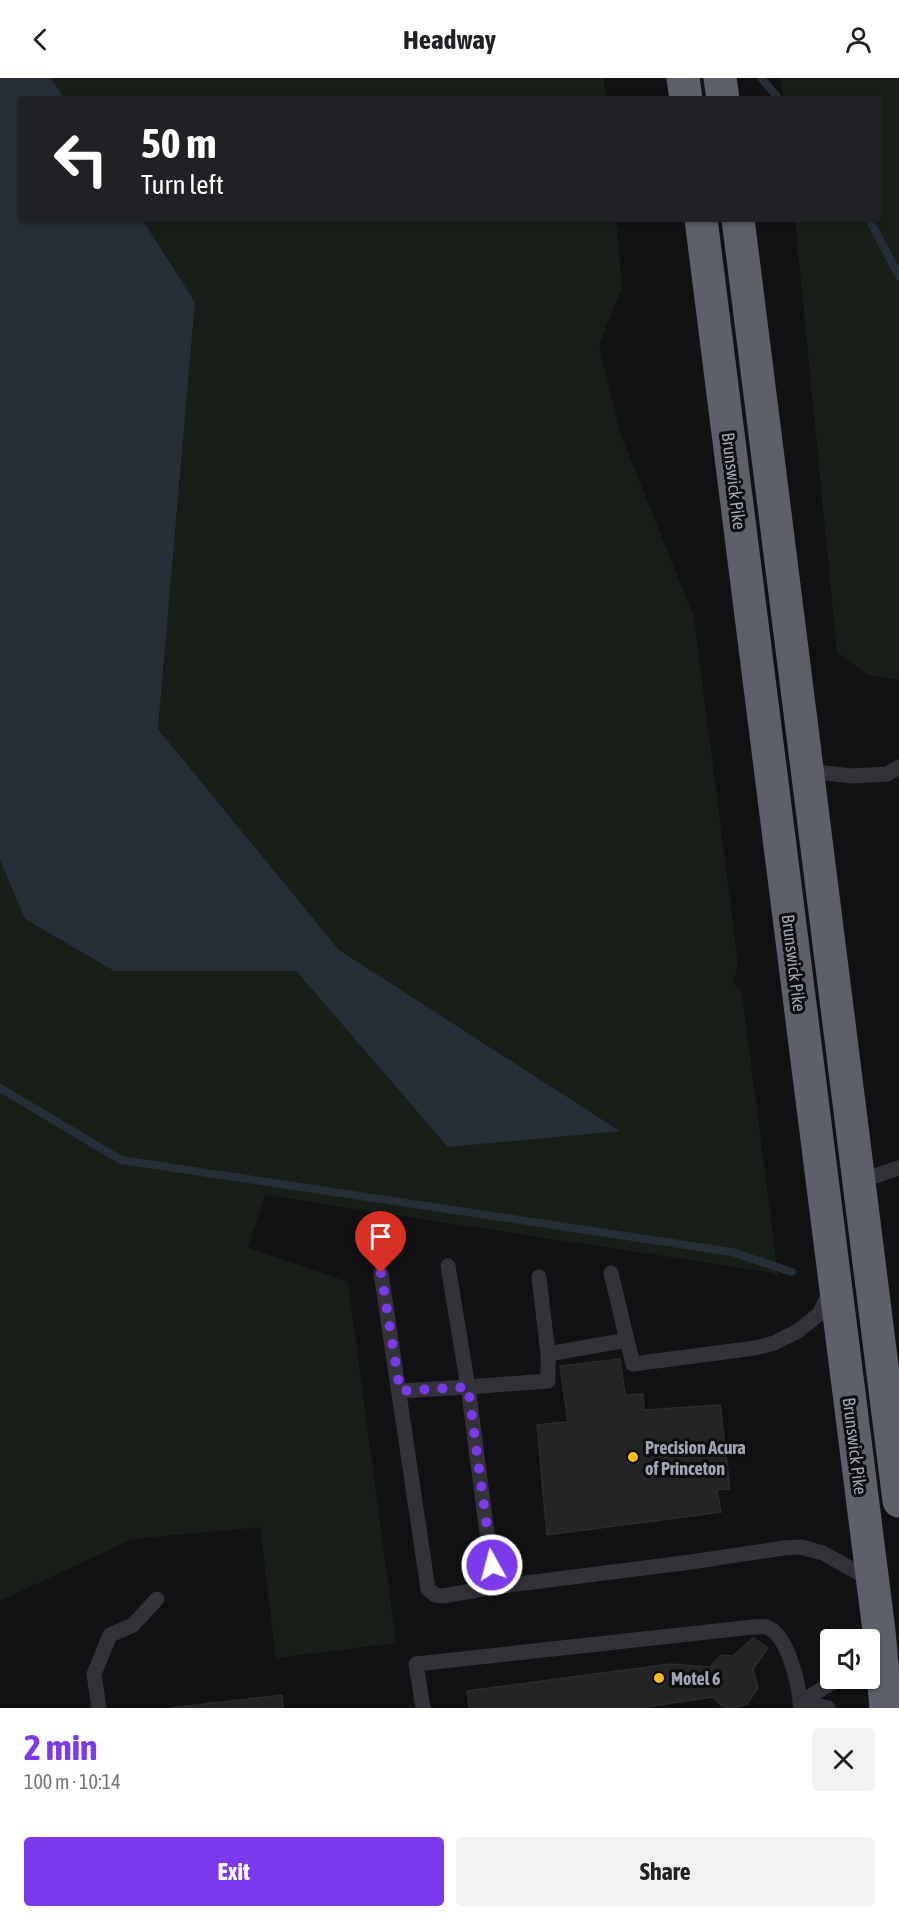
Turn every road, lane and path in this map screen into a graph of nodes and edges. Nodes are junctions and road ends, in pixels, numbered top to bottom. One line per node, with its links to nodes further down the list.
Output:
1 (683, 78): 3 (highway)
2 (720, 78): 4 (highway)
3 (686, 96)
4 (723, 96)
5 (701, 222): 15 (highway, Brunswick Pike)
6 (738, 222): 8 (highway, Brunswick Pike)
7 (899, 766): 8 (lane)
8 (808, 771): 10 (highway, Brunswick Pike)
9 (899, 1168): 10 (lane)
10 (859, 1180): 18 (highway, Brunswick Pike)
11 (448, 1266): 19 (lane)
12 (381, 1273): 20 (lane)
13 (611, 1273): 16 (lane)
14 (539, 1277): 17 (lane)
15 (835, 1282): 16 (lane); 23 (highway, Brunswick Pike)
16 (627, 1340): 17 (lane)
17 (548, 1354): 19 (lane)
18 (890, 1357): 21 (highway, Brunswick Pike)
19 (468, 1387): 20 (lane); 24 (lane)
20 (400, 1391): 24 (lane)
21 (896, 1457): 22 (highway, Brunswick Pike)
22 (899, 1501)
23 (872, 1581): 24 (lane); 26 (highway, Brunswick Pike)
24 (494, 1587)
25 (157, 1599): 30 (lane)
26 (874, 1629)
27 (880, 1673): 33 (highway, Brunswick Pike)
28 (824, 1689): 29 (lane)
29 (801, 1705): 31 (lane); 32 (lane)
30 (99, 1708)
31 (423, 1708)
32 (828, 1708)
33 (886, 1708)

